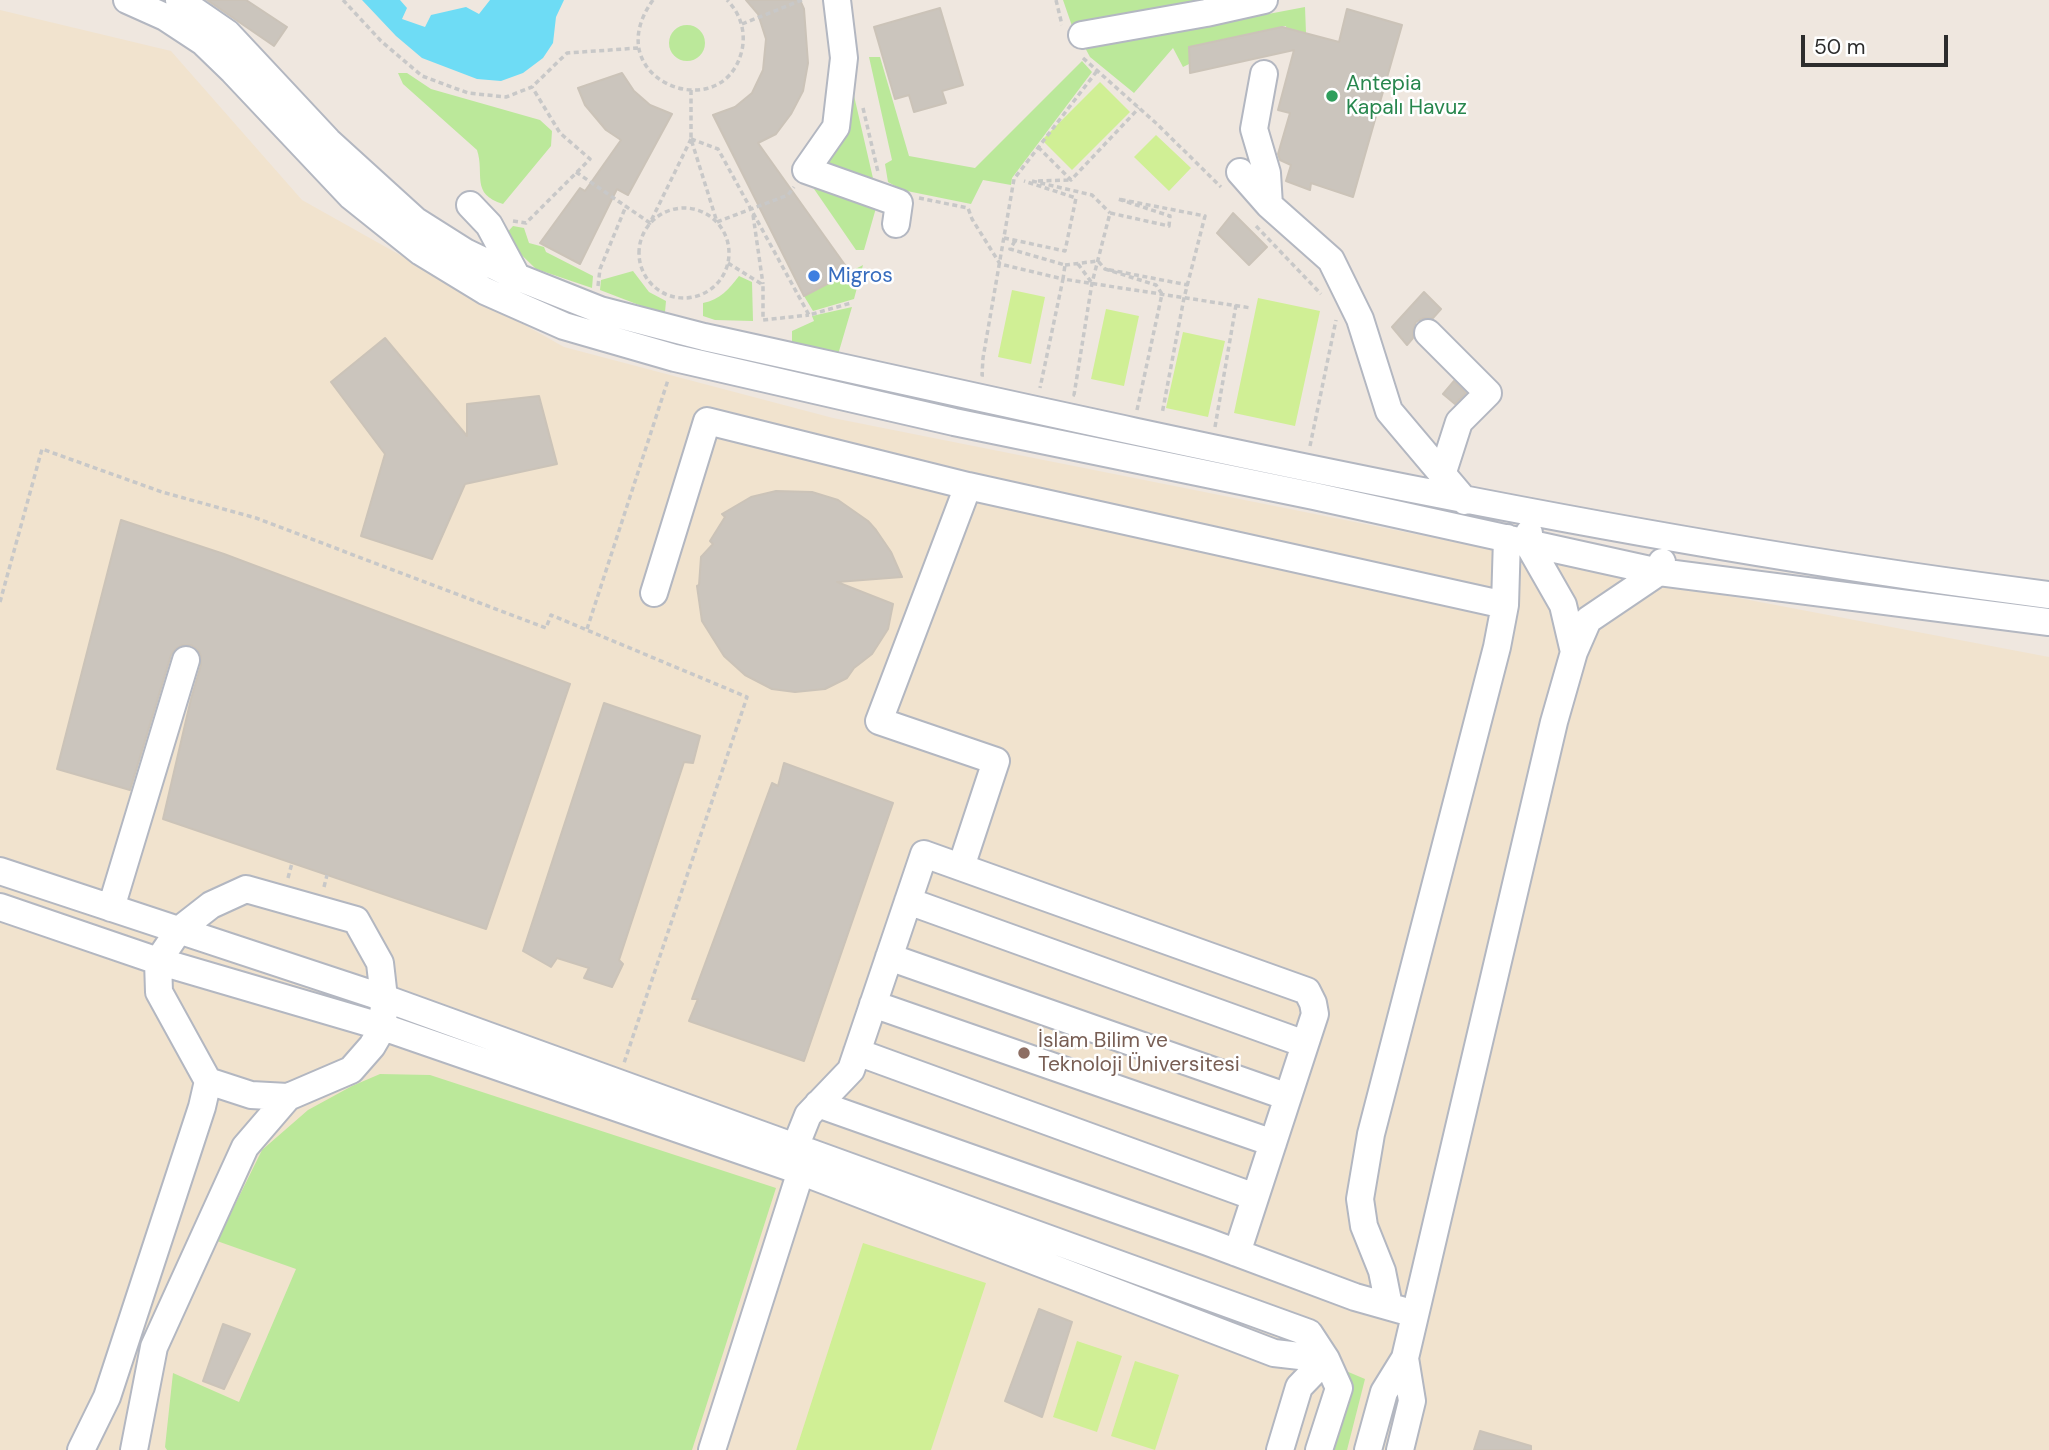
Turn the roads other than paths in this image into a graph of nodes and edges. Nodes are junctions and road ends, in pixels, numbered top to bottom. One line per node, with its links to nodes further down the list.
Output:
1 (127, 0): 18 (street)
2 (179, 0): 11 (street)
3 (837, 0): 10 (street)
4 (1264, 0): 5 (street)
5 (1082, 46)
6 (1265, 74): 9 (street)
7 (1231, 180): 9 (street)
8 (470, 205): 11 (street)
9 (1262, 215): 13 (street)
10 (896, 223)
11 (517, 278): 15 (street)
12 (1428, 333): 13 (street)
13 (1443, 475): 15 (street)
14 (968, 486): 20 (street); 22 (street); 26 (street)
15 (1465, 501): 16 (street)
16 (1532, 514): 17 (street); 18 (street)
17 (1669, 538): 19 (street); 21 (street)
18 (1517, 540): 19 (street); 22 (street); 24 (street)
19 (1659, 572): 23 (street); 24 (street)
20 (654, 593)
21 (2049, 595)
22 (1504, 605): 47 (street)
23 (2049, 622)
24 (1574, 652): 48 (street)
25 (186, 660): 30 (street)
26 (961, 867): 28 (street); 37 (street)
27 (0, 871): 30 (street)
28 (908, 901): 32 (street); 37 (street)
29 (0, 907): 33 (street)
30 (111, 908): 31 (street)
31 (179, 930): 33 (street); 34 (street); 34 (street)
32 (890, 957): 35 (street); 41 (street)
33 (158, 961): 36 (street); 39 (street)
34 (384, 998): 36 (street); 44 (street)
35 (873, 1004): 38 (street); 43 (street)
36 (383, 1027): 40 (street); 44 (street)
37 (1305, 1044): 41 (street)
38 (857, 1052): 42 (street); 45 (street)
39 (208, 1081): 40 (street); 52 (street)
40 (288, 1097): 51 (street)
41 (1288, 1097): 43 (street)
42 (818, 1104): 44 (street); 46 (street)
43 (1273, 1143): 45 (street)
44 (801, 1156): 50 (street); 53 (street)
45 (1255, 1197): 46 (street)
46 (1237, 1253): 47 (street)
47 (1389, 1306): 48 (street)
48 (1415, 1314): 49 (street)
49 (1405, 1358): 56 (street); 57 (street)
50 (1326, 1359): 54 (street); 55 (street)
51 (139, 1444)
52 (81, 1450)
53 (712, 1450)
54 (1280, 1450)
55 (1319, 1450)
56 (1368, 1450)
57 (1400, 1450)

